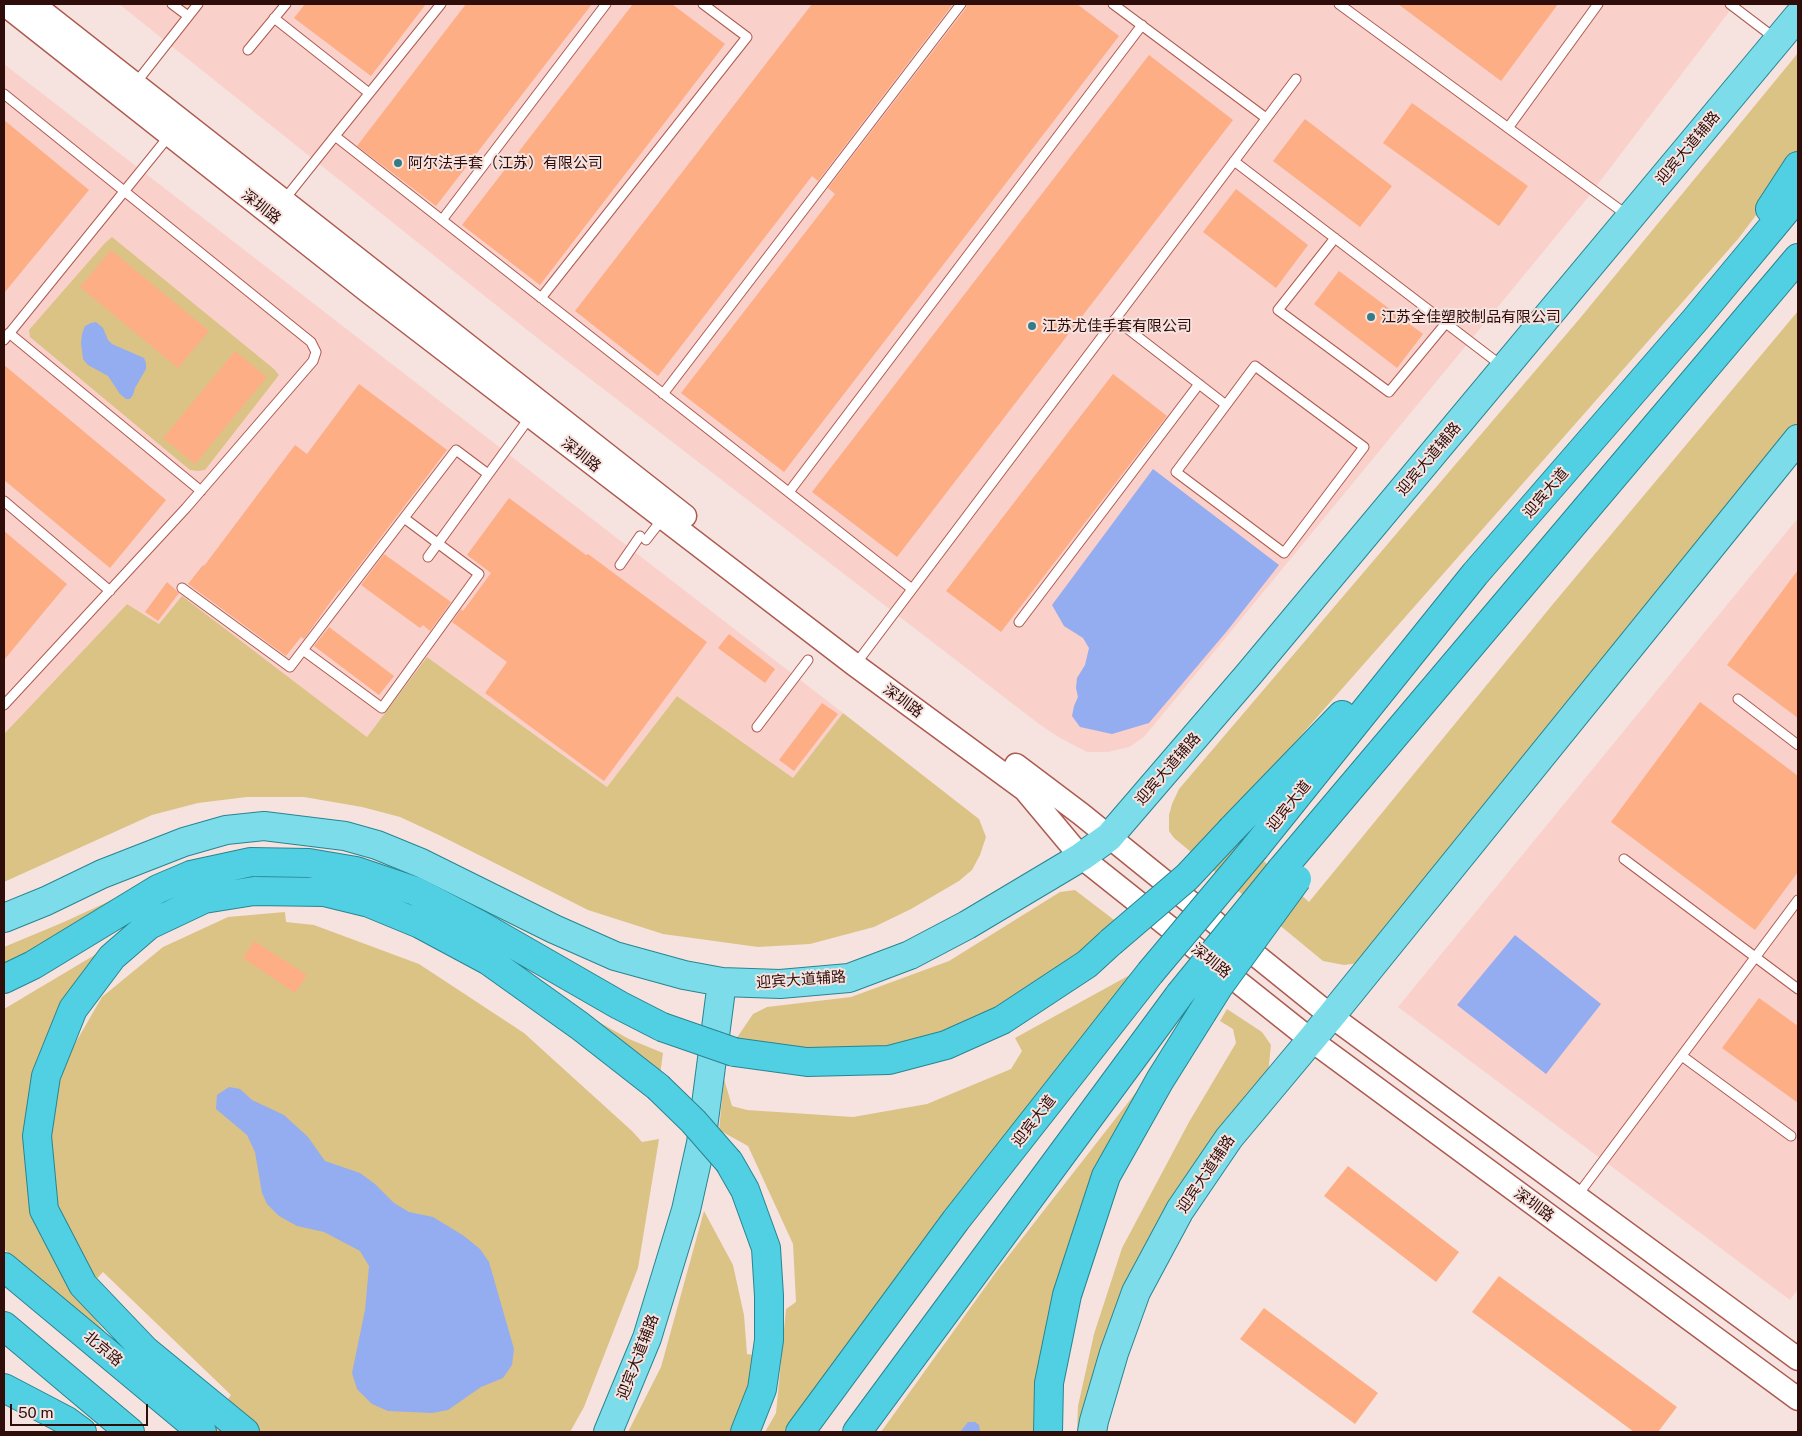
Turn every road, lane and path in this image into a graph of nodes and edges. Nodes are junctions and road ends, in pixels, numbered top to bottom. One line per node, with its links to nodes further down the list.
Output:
1 (4, 4): 21 (street, 深圳路)
2 (33, 4): 21 (street, 深圳路)
3 (172, 4): 14 (lane)
4 (198, 4): 14 (lane)
5 (286, 4): 16 (lane)
6 (441, 4): 22 (lane)
7 (606, 4): 34 (lane)
8 (703, 4): 38 (lane)
9 (961, 4): 46 (lane)
10 (1113, 4): 17 (lane)
11 (1339, 4): 26 (lane)
12 (1598, 4): 26 (lane)
13 (1730, 4): 18 (lane)
14 (188, 16): 21 (lane)
15 (1798, 16): 18 (main road, 迎宾大道辅路)
16 (274, 18): 19 (lane); 22 (lane)
17 (1142, 25): 24 (lane); 52 (lane)
18 (1778, 41): 33 (main road, 迎宾大道辅路)
19 (248, 50)
20 (1296, 79): 24 (lane)
21 (129, 91): 25 (street, 深圳路)
22 (369, 93): 27 (lane)
23 (4, 94): 30 (lane)
24 (1266, 118): 28 (lane)
25 (175, 128): 30 (lane); 32 (street, 深圳路)
26 (1508, 128): 33 (lane)
27 (335, 136): 32 (lane); 34 (lane)
28 (1234, 161): 35 (lane); 39 (lane)
29 (1798, 166): 40 (highway)
30 (124, 192): 43 (lane); 51 (lane)
31 (1798, 196): 40 (highway, 迎宾大道)
32 (278, 208): 48 (street, 深圳路)
33 (1630, 218): 44 (main road, 迎宾大道辅路)
34 (442, 220): 38 (lane)
35 (1334, 238): 42 (lane); 42 (lane)
36 (1798, 258): 41 (highway)
37 (1798, 265): 41 (highway)
38 (541, 298): 46 (lane)
39 (1115, 319): 45 (lane); 61 (lane)
40 (1695, 320): 59 (highway, 迎宾大道)
41 (1746, 321): 74 (highway)
42 (1446, 323): 44 (lane)
43 (6, 337): 51 (lane)
44 (1505, 368): 71 (main road, 迎宾大道辅路)
45 (1199, 384): 47 (lane); 63 (lane)
46 (663, 394): 52 (lane)
47 (1226, 405): 47 (lane)
48 (536, 410): 50 (lane); 54 (street, 深圳路)
49 (1798, 439): 81 (main road, 迎宾大道辅路)
50 (488, 474): 55 (lane); 56 (lane)
51 (201, 491): 62 (lane)
52 (788, 492): 61 (lane)
53 (4, 501): 62 (lane)
54 (667, 512): 58 (lane); 66 (street, 深圳路)
55 (404, 518): 56 (lane); 64 (lane)
56 (438, 543): 57 (lane); 64 (lane)
57 (428, 556)
58 (620, 566)
59 (1476, 574): 78 (highway, bridge); 101 (highway, 迎宾大道, bridge)
60 (182, 588): 64 (lane)
61 (912, 589): 66 (lane)
62 (110, 591): 68 (lane)
63 (1019, 622)
64 (303, 650)
65 (808, 660): 69 (lane)
66 (859, 660): 71 (street, 深圳路); 72 (street, 深圳路)
67 (1738, 700): 70 (lane)
68 (4, 705)
69 (757, 727)
70 (1798, 745)
71 (1109, 837): 72 (main road, 迎宾大道辅路); 81 (street, 深圳路)
72 (1081, 857): 79 (main road, 迎宾大道辅路); 82 (street, 深圳路)
73 (1624, 859): 77 (lane)
74 (1289, 874): 102 (highway, bridge); 103 (highway, bridge)
75 (1798, 900): 77 (lane)
76 (4, 918): 79 (main road)
77 (1756, 957): 80 (lane); 83 (lane)
78 (4, 979)
79 (722, 982): 99 (main road, 迎宾大道辅路)
80 (1798, 989)
81 (1331, 1016): 82 (main road, 迎宾大道辅路); 85 (street, 深圳路)
82 (1310, 1040): 93 (street, 深圳路); 104 (main road, 迎宾大道辅路)
83 (1682, 1056): 84 (lane); 85 (lane)
84 (1791, 1136)
85 (1577, 1197): 89 (street, 深圳路)
86 (4, 1267): 88 (highway, 北京路)
87 (4, 1326): 90 (highway)
88 (115, 1358): 92 (highway); 94 (highway, 北京路)
89 (1798, 1359)
90 (76, 1386): 96 (highway); 97 (highway)
91 (4, 1388): 95 (highway)
92 (205, 1399): 98 (highway); 100 (highway, bridge)
93 (1798, 1399)
94 (201, 1431)
95 (82, 1432)
96 (107, 1432)
97 (130, 1432)
98 (245, 1432)
99 (608, 1432)
100 (745, 1432)
101 (800, 1432)
102 (857, 1432)
103 (1048, 1432)
104 (1092, 1432)

